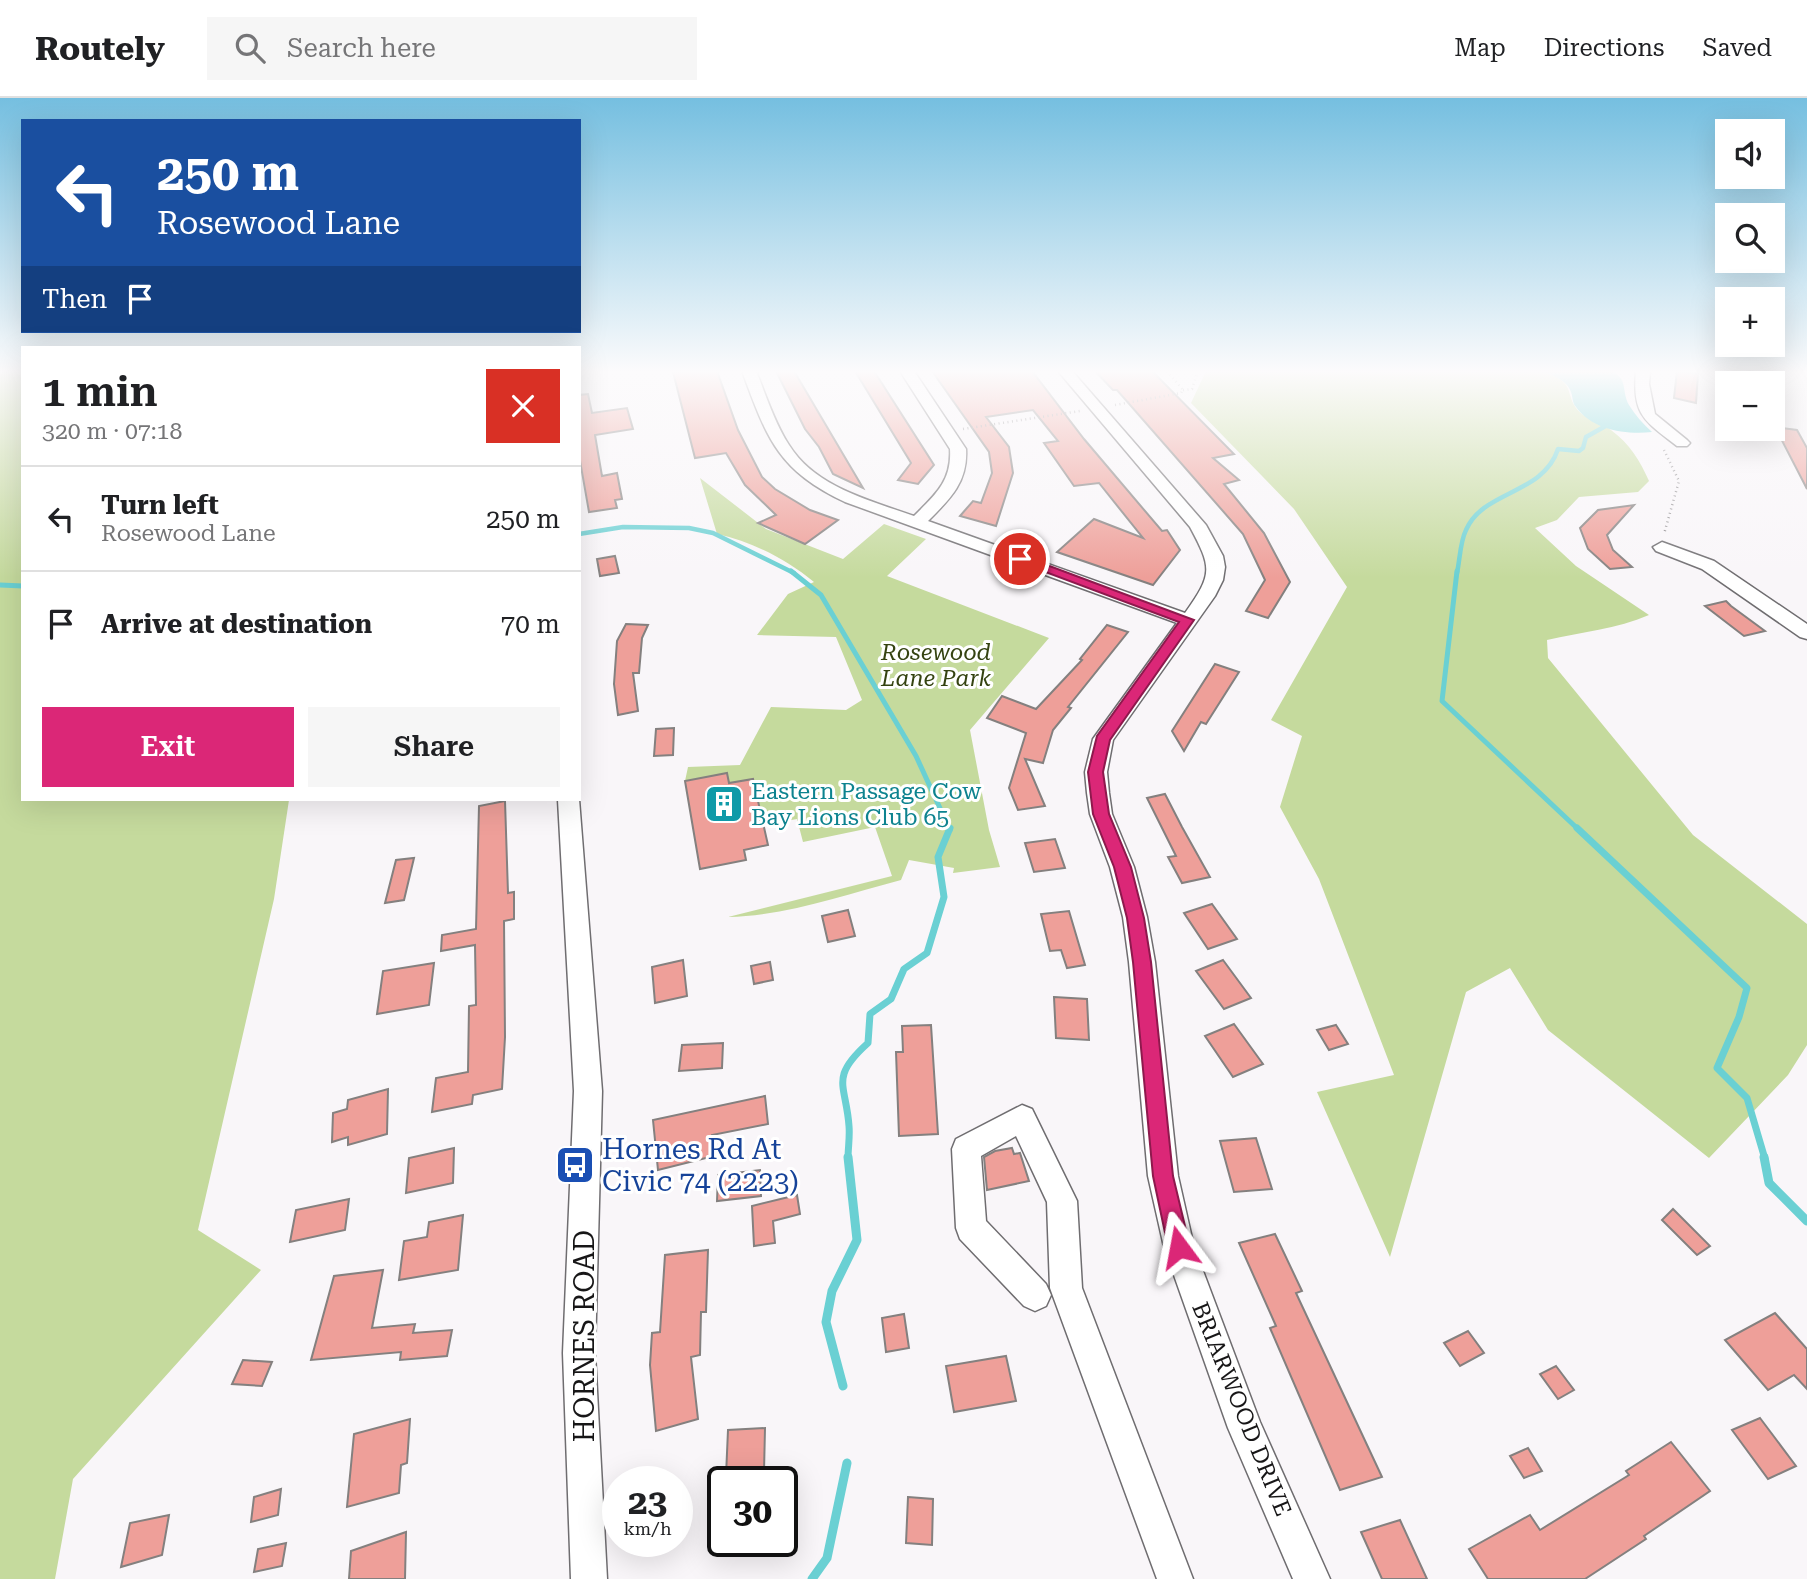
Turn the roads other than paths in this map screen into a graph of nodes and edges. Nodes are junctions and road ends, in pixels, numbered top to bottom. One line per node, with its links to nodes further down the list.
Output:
1 (778, 440): 6 (street)
2 (952, 440): 6 (street)
3 (1125, 440): 8 (street, BRIARWOOD DRIVE)
4 (1678, 440): 5 (street)
5 (1682, 443)
6 (918, 521): 8 (street)
7 (1662, 547): 9 (street)
8 (1187, 620): 14 (street, BRIARWOOD DRIVE)
9 (1807, 633)
10 (569, 801): 12 (street, HORNES ROAD)
11 (1035, 1295): 13 (street)
12 (589, 1579)
13 (1175, 1579)
14 (1312, 1579)

